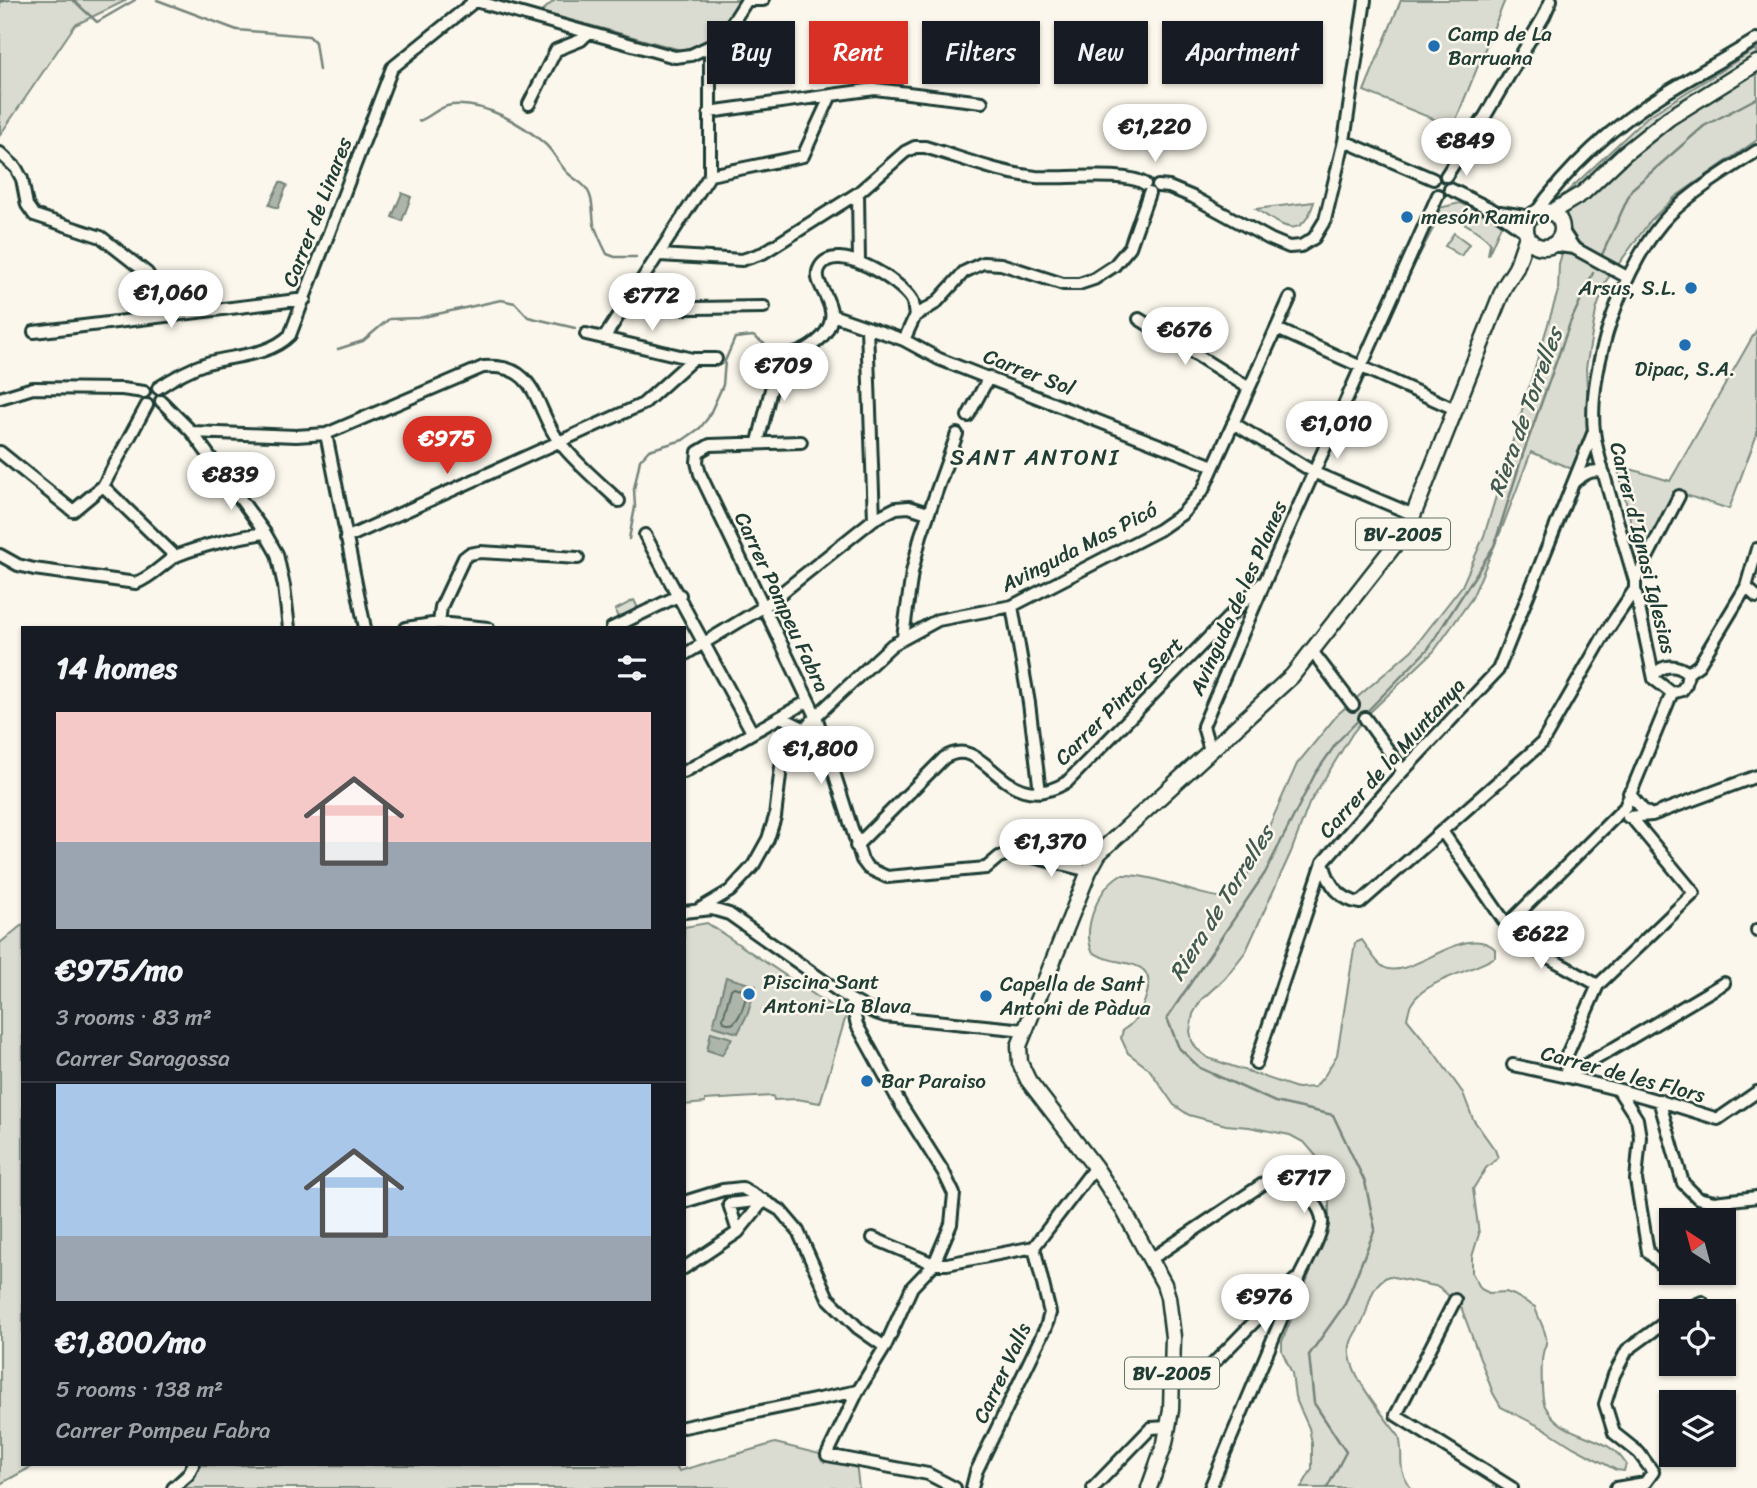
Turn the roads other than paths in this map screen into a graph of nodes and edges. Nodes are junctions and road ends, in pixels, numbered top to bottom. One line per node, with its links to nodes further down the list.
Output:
1 (474, 0): 7 (street); 39 (street, Carrer de Linares)
2 (747, 0): 3 (street); 6 (street)
3 (763, 0)
4 (1365, 0): 16 (street)
5 (1551, 0): 20 (street)
6 (734, 21)
7 (588, 33): 9 (street); 14 (street)
8 (1757, 39): 29 (street)
9 (707, 47)
10 (1757, 63): 24 (main road, BV-2005)
11 (709, 84): 15 (street)
12 (831, 95): 13 (street); 15 (street); 19 (street)
13 (982, 102)
14 (529, 104)
15 (709, 112): 19 (street)
16 (1344, 141): 21 (street); 22 (street)
17 (1757, 151): 37 (street)
18 (0, 153): 42 (street)
19 (710, 175): 34 (street)
20 (1446, 176): 21 (street); 23 (street)
21 (1433, 179): 26 (street)
22 (1151, 188): 25 (street); 44 (street)
23 (1450, 189): 26 (street); 27 (street)
24 (1583, 192): 28 (main road, BV-2005); 30 (main road, BV-2005)
25 (858, 193): 34 (street); 35 (street)
26 (1438, 195): 54 (street, Avinguda de les Planes)
27 (1497, 212): 29 (street); 31 (street)
28 (1550, 213): 29 (main road, BV-2005); 30 (main road)
29 (1532, 216): 31 (main road, BV-2005)
30 (1561, 228): 32 (main road, BV-2005); 33 (street)
31 (1527, 234): 32 (main road); 36 (main road, BV-2005)
32 (1547, 246): 33 (street); 36 (main road, BV-2005)
33 (1574, 248): 37 (street)
34 (660, 255): 41 (street)
35 (859, 262): 43 (street); 44 (street)
36 (1516, 268): 62 (main road, BV-2005)
37 (1627, 277): 65 (street)
38 (1290, 298): 47 (street, Avinguda Mas Picó)
39 (305, 299): 42 (street); 56 (street, Carrer de Linares)
40 (764, 307): 41 (street)
41 (624, 309): 50 (street)
42 (167, 314): 48 (street)
43 (832, 315): 46 (street, Carrer Sol); 69 (street)
44 (915, 316): 51 (street)
45 (1139, 319): 57 (street)
46 (867, 328): 51 (street, Carrer Sol); 82 (street)
47 (1277, 329): 54 (street); 57 (street, Avinguda Mas Picó)
48 (34, 332)
49 (586, 334): 50 (street)
50 (604, 338): 52 (street)
51 (904, 340): 55 (street, Carrer Sol)
52 (693, 359): 53 (street); 71 (street)
53 (716, 359)
54 (1362, 368): 62 (street); 74 (street, Avinguda de les Planes)
55 (989, 377): 63 (street); 73 (street, Carrer Sol)
56 (158, 388): 58 (street); 60 (street)
57 (1248, 388): 64 (street, Avinguda Mas Picó)
58 (144, 392): 59 (street); 61 (street)
59 (0, 398)
60 (161, 401): 61 (street); 66 (street)
61 (147, 405): 77 (street)
62 (1455, 409): 81 (main road, BV-2005)
63 (968, 416)
64 (1233, 423): 73 (street, Avinguda Mas Picó); 74 (street)
65 (1594, 431): 75 (street, Carrer d'Ignasi Iglesias); 76 (street, Carrer de la Muntanya)
66 (192, 432): 67 (street); 83 (street)
67 (326, 434): 71 (street); 85 (street)
68 (957, 434): 80 (street)
69 (758, 442): 70 (street); 95 (street, Carrer Pompeu Fabra)
70 (801, 442)
71 (560, 443): 79 (street); 85 (street)
72 (0, 452): 77 (street)
73 (1213, 466): 96 (street, Avinguda Mas Picó)
74 (1315, 473): 81 (street); 90 (street, Avinguda de les Planes)
75 (1604, 473): 76 (street); 91 (street, Carrer d'Ignasi Iglesias)
76 (1571, 485): 119 (street, Carrer de la Muntanya)
77 (103, 486): 88 (street)
78 (1679, 496): 91 (street)
79 (619, 501)
80 (928, 513): 82 (street); 103 (street)
81 (1414, 515): 105 (main road, BV-2005)
82 (874, 519): 95 (street)
83 (265, 533): 88 (street); 98 (street)
84 (645, 535): 93 (street)
85 (346, 538): 99 (street)
86 (1757, 549): 92 (street)
87 (0, 555): 88 (street)
88 (175, 556)
89 (578, 558): 97 (street)
90 (1266, 579): 117 (street, Avinguda de les Planes); 121 (street, Carrer Pintor Sert)
91 (1635, 585): 108 (street, Carrer d'Ignasi Iglesias); 126 (street)
92 (1746, 587): 94 (street); 107 (street)
93 (680, 595): 102 (street); 104 (street)
94 (1757, 597)
95 (765, 606): 104 (street); 110 (street, Carrer Pompeu Fabra)
96 (1012, 606): 103 (street, Avinguda Mas Picó); 121 (street)
97 (439, 623): 100 (street); 101 (street)
98 (289, 626)
99 (365, 626)
100 (419, 626)
101 (463, 626)
102 (616, 626)
103 (903, 637): 112 (street, Avinguda Mas Picó)
104 (704, 644): 106 (street); 116 (street)
105 (1312, 651): 111 (street); 117 (main road, BV-2005)
106 (686, 654)
107 (1688, 673): 108 (street); 109 (street)
108 (1654, 675): 109 (street)
109 (1672, 693): 122 (street)
110 (808, 701): 112 (street, Carrer Pompeu Fabra); 113 (street)
111 (1353, 705)
112 (816, 716): 115 (street, Avinguda Mas Picó); 127 (street, Carrer Pompeu Fabra)
113 (782, 717): 115 (street); 116 (street)
114 (1365, 718): 119 (street)
115 (805, 729): 130 (street, Avinguda Mas Picó)
116 (752, 733): 118 (street)
117 (1210, 750): 129 (main road, BV-2005)
118 (686, 771)
119 (1403, 771): 128 (street, Carrer de la Muntanya)
120 (1757, 776): 123 (street)
121 (1040, 792): 127 (street)
122 (1629, 793): 123 (street); 125 (street)
123 (1651, 815): 124 (street)
124 (1631, 817): 125 (street); 136 (street)
125 (1615, 819): 134 (street)
126 (1442, 831): 128 (street); 134 (street)
127 (856, 846): 129 (street, Carrer Pompeu Fabra)
128 (1323, 862): 141 (street, Carrer de la Muntanya)
129 (1089, 872): 140 (main road, BV-2005)
130 (730, 891): 131 (street, Avinguda Mas Picó); 133 (street)
131 (698, 910): 132 (street, Avinguda Mas Picó); 133 (street, Avinguda Mas Picó)
132 (686, 912)
133 (729, 914): 137 (street)
134 (1507, 925): 136 (street)
135 (1724, 983): 143 (street)
136 (1598, 985): 143 (street)
137 (852, 1000): 138 (street); 139 (street)
138 (873, 1012): 139 (street); 140 (street)
139 (857, 1025): 156 (street)
140 (1025, 1030): 147 (main road, BV-2005)
141 (1256, 1063)
142 (1513, 1065): 143 (street, Carrer de les Flors)
143 (1567, 1076): 144 (street, Carrer de les Flors)
144 (1619, 1091): 146 (street, Carrer de les Flors); 155 (street)
145 (1757, 1092): 146 (street, Carrer de les Flors)
146 (1659, 1100): 148 (street)
147 (1095, 1167): 153 (street); 154 (main road, BV-2005)
148 (1757, 1197)
149 (764, 1200): 150 (street); 151 (street); 151 (street); 161 (street)
150 (686, 1201)
151 (738, 1232): 157 (street)
152 (873, 1238): 156 (street)
153 (1034, 1247): 156 (street); 167 (street, Carrer Valls)
154 (1151, 1259): 158 (street); 165 (main road, BV-2005)
155 (1659, 1262)
156 (934, 1264): 161 (street)
157 (686, 1267)
158 (1299, 1276): 162 (street); 173 (street)
159 (1455, 1300): 174 (street)
160 (1659, 1327): 175 (street)
161 (884, 1347): 163 (street)
162 (1208, 1370)
163 (858, 1391): 164 (street); 169 (street)
164 (686, 1427)
165 (1168, 1427): 171 (street); 172 (main road, BV-2005)
166 (192, 1466): 168 (street)
167 (976, 1472): 169 (street); 170 (street, Carrer Valls)
168 (173, 1488)
169 (954, 1488)
170 (972, 1488)
171 (1093, 1488)
172 (1149, 1488)
173 (1210, 1488)
174 (1513, 1488)
175 (1616, 1488)

